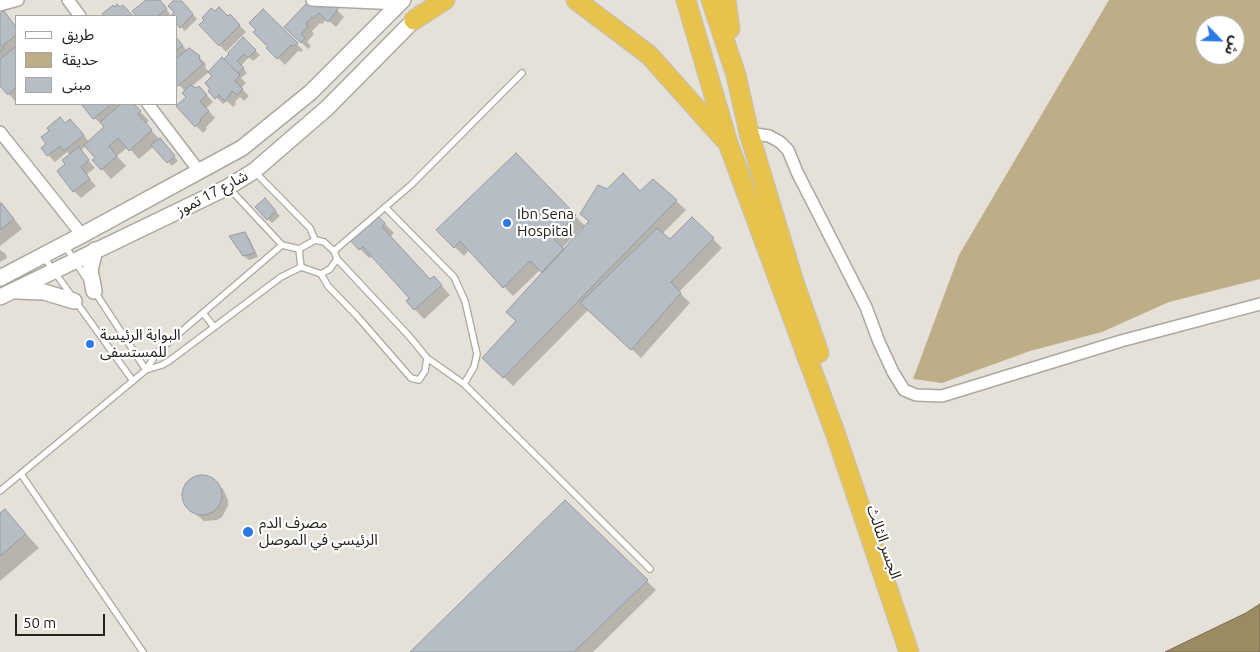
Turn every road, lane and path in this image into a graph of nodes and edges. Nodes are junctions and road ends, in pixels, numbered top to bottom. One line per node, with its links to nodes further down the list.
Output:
1 (18, 0): 11 (street)
2 (68, 0): 12 (street)
3 (312, 0): 10 (street)
4 (433, 0): 13 (main road, شارع 17 تموز)
5 (445, 0): 13 (highway)
6 (576, 0): 21 (highway)
7 (686, 0): 21 (highway)
8 (711, 0): 15 (highway)
9 (726, 0): 15 (highway)
10 (401, 2): 16 (main road, شارع 17 تموز)
11 (0, 5)
12 (79, 15)
13 (414, 20): 18 (main road, شارع 17 تموز)
14 (522, 74): 25 (lane)
15 (736, 75): 20 (highway)
16 (311, 92): 18 (main road); 22 (main road, شارع 17 تموز)
17 (149, 105): 22 (street)
18 (327, 108): 23 (main road, شارع 17 تموز)
19 (0, 132): 26 (street)
20 (749, 133): 43 (street); 50 (highway)
21 (728, 143): 50 (highway)
22 (199, 171): 26 (main road, شارع 17 تموز)
23 (254, 171): 24 (main road, شارع 17 تموز); 27 (lane)
24 (228, 188): 29 (lane); 31 (main road, شارع 17 تموز)
25 (386, 207): 32 (lane); 49 (lane)
26 (82, 236): 28 (main road, شارع 17 تموز)
27 (315, 240): 30 (lane); 32 (lane)
28 (64, 244): 33 (main road, شارع 17 تموز); 35 (lane)
29 (282, 245): 30 (lane); 44 (lane)
30 (299, 249): 36 (lane)
31 (95, 250): 35 (main road, شارع 17 تموز); 40 (main road)
32 (334, 251): 34 (lane)
33 (43, 256): 37 (lane); 39 (main road, شارع 17 تموز)
34 (337, 259): 38 (lane); 46 (lane)
35 (74, 260): 37 (main road, شارع 17 تموز); 40 (lane)
36 (301, 267): 38 (lane); 45 (lane)
37 (53, 271): 41 (main road, شارع 17 تموز); 42 (lane)
38 (322, 274): 46 (lane)
39 (0, 278)
40 (94, 290): 47 (lane)
41 (6, 294): 42 (main road)
42 (74, 301): 48 (lane)
43 (1260, 304)
44 (203, 313): 45 (lane); 47 (lane)
45 (214, 327): 47 (lane)
46 (427, 358): 49 (lane)
47 (146, 370): 48 (lane)
48 (133, 381): 51 (lane)
49 (464, 384): 53 (lane)
50 (841, 433): 55 (highway, الجسر الثالث); 56 (highway, الجسر الثالث)
51 (21, 474): 52 (lane); 54 (lane)
52 (0, 491)
53 (650, 569)
54 (143, 652)
55 (909, 652)
56 (921, 652)

